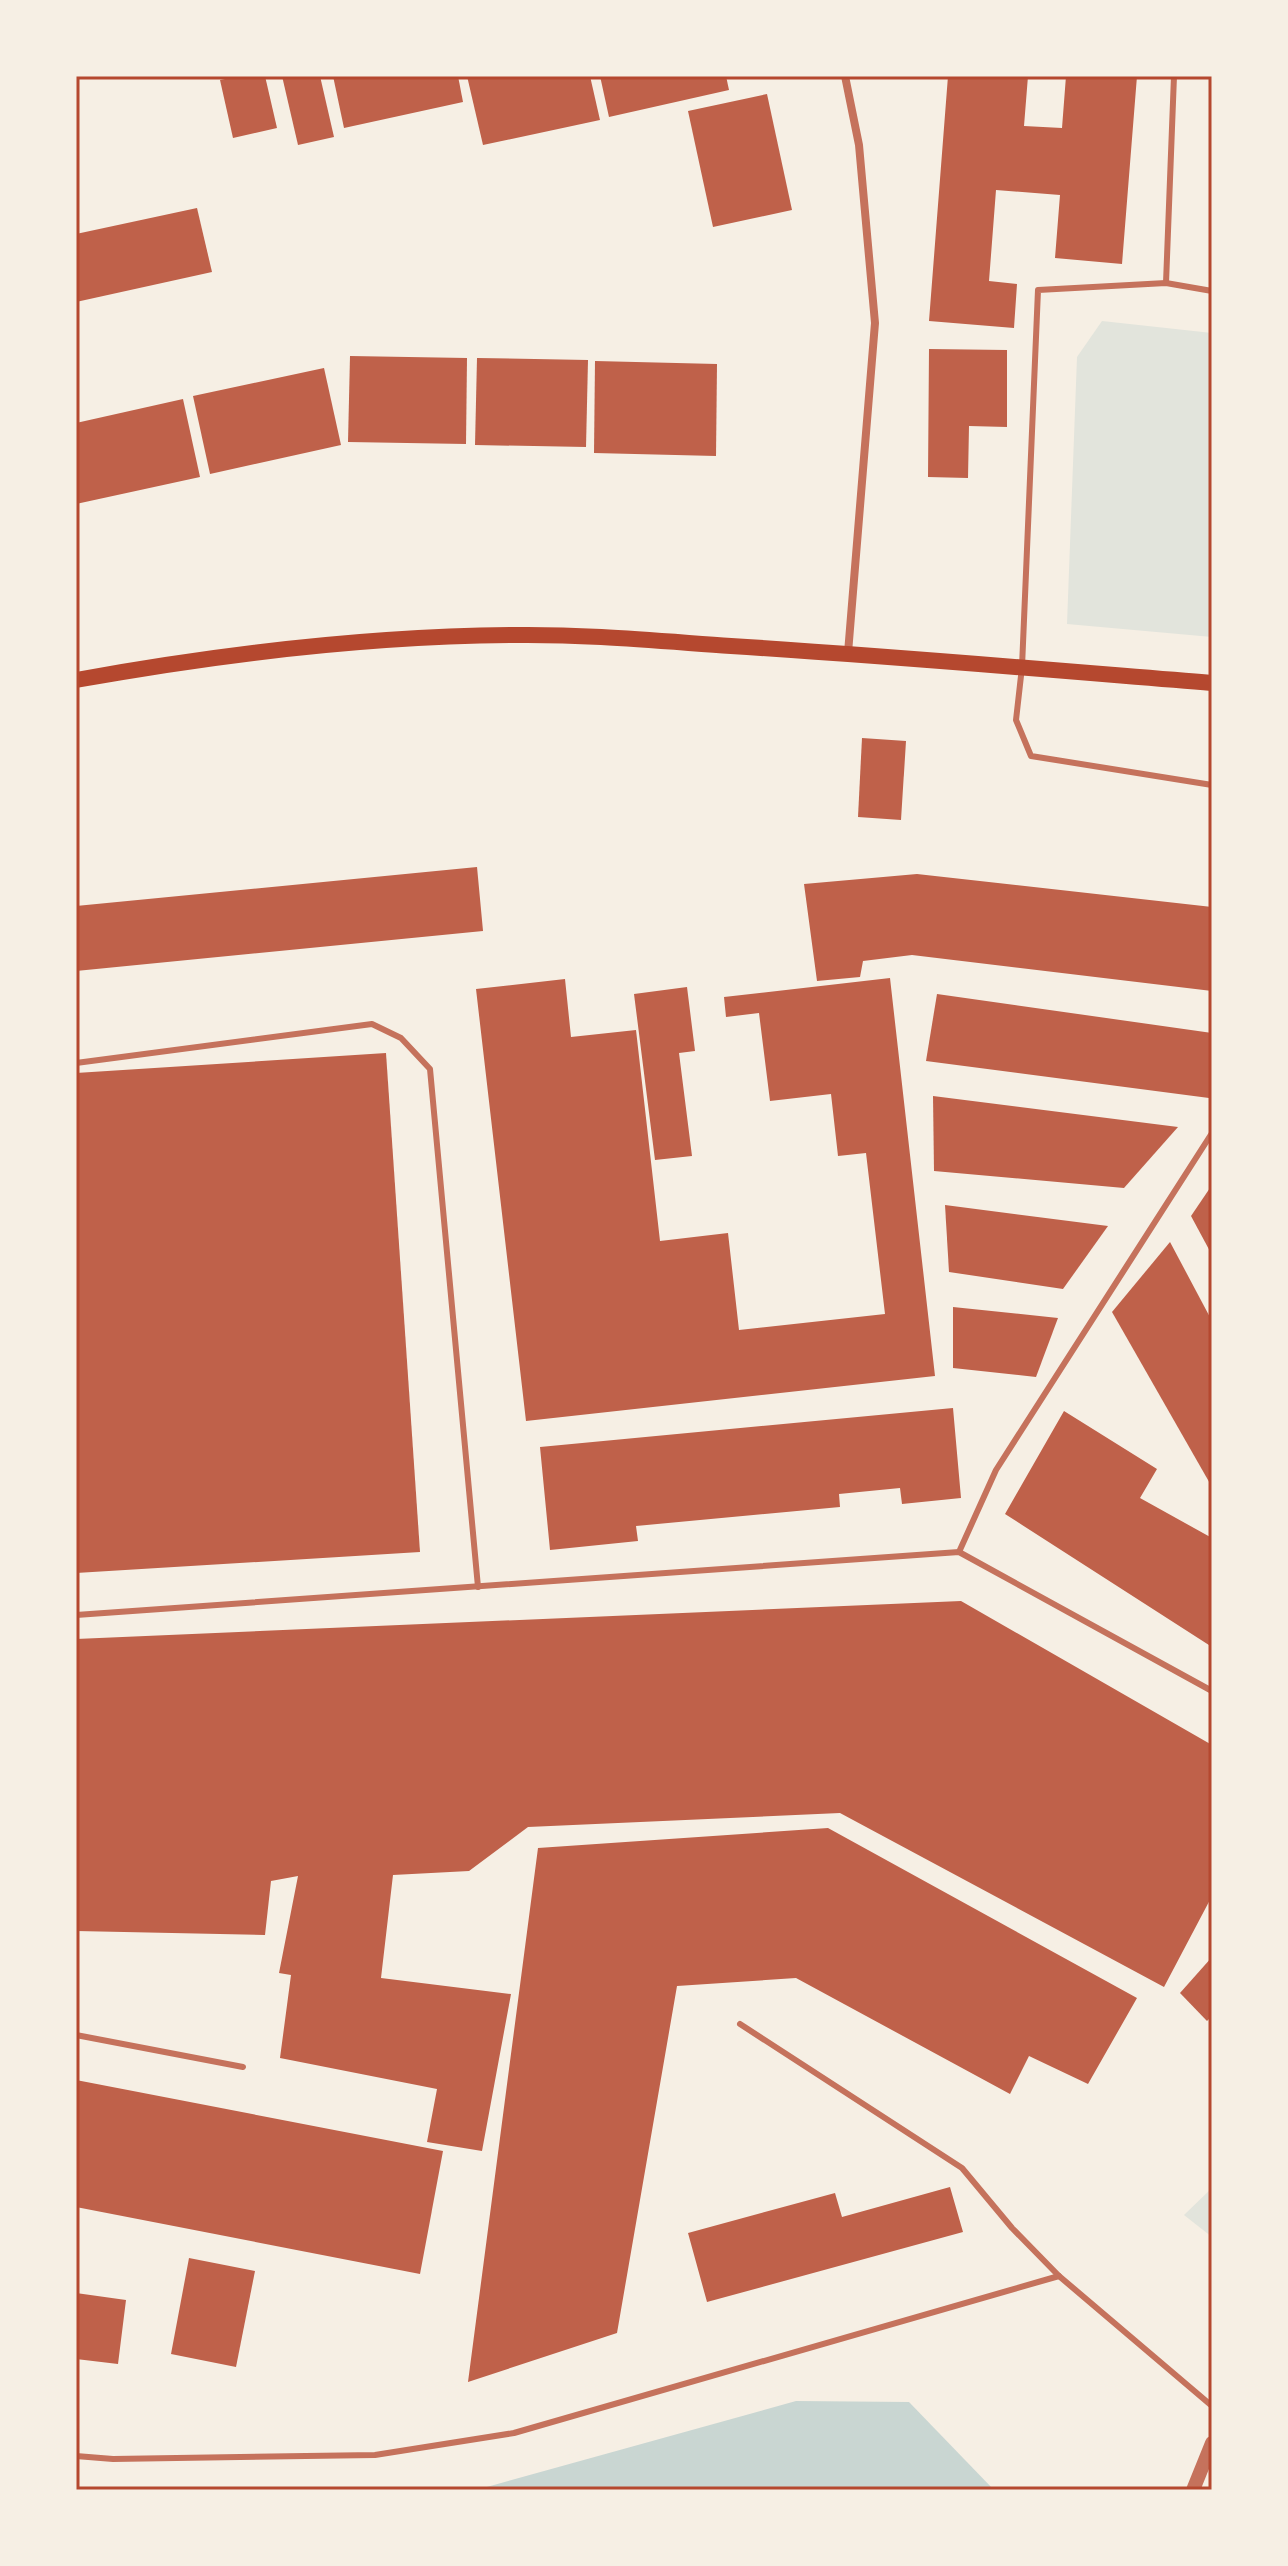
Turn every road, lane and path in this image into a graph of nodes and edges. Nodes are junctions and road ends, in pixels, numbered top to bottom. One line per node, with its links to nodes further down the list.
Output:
1 (845, 76): 5 (street)
2 (1174, 76): 3 (lane)
3 (1166, 283): 4 (lane); 6 (lane)
4 (1212, 291)
5 (848, 653): 6 (main road); 7 (main road)
6 (1022, 667): 8 (main road); 9 (lane)
7 (76, 680)
8 (1212, 683)
9 (1212, 785)
10 (76, 1063): 13 (lane)
11 (1212, 1133): 12 (lane)
12 (959, 1552): 13 (lane); 15 (lane)
13 (478, 1587): 14 (lane)
14 (76, 1615)
15 (1212, 1691)
16 (740, 2024): 19 (lane)
17 (76, 2035): 18 (lane)
18 (243, 2067)
19 (1059, 2276): 20 (lane); 22 (lane)
20 (1212, 2406)
21 (1212, 2443): 23 (street)
22 (76, 2456)
23 (1193, 2490)

